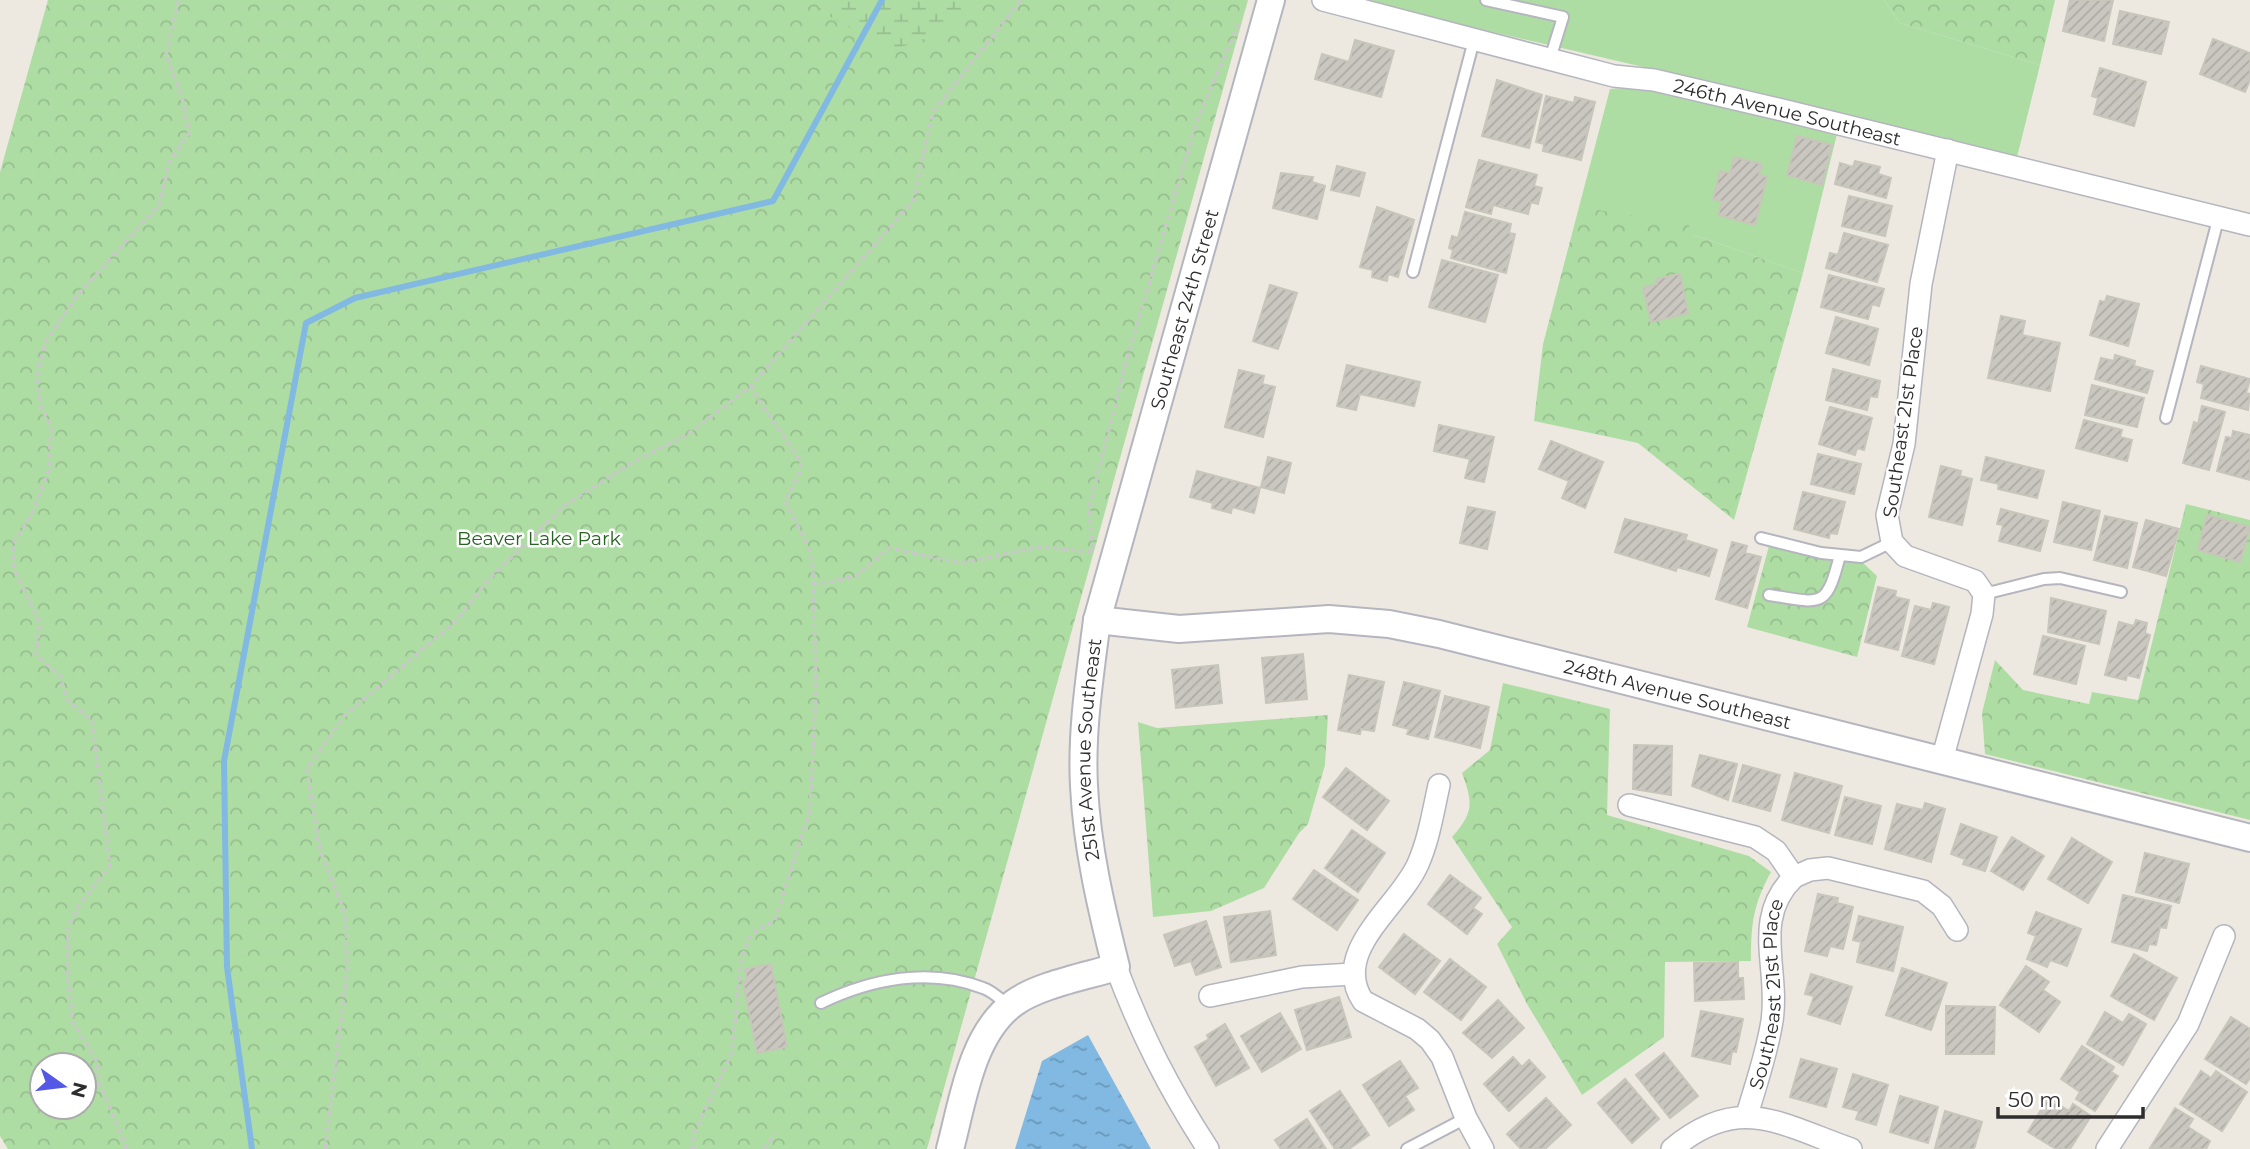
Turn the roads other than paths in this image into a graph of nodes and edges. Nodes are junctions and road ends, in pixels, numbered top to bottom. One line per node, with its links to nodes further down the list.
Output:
1 (1271, 0): 17 (street, Southeast 24th Street)
2 (1323, 0): 4 (street, 246th Avenue Southeast)
3 (1486, 0): 5 (lane)
4 (1474, 40): 5 (street, 246th Avenue Southeast); 9 (lane)
5 (1550, 59): 6 (street, 246th Avenue Southeast)
6 (1948, 150): 7 (street, 246th Avenue Southeast); 12 (street, Southeast 21st Place)
7 (2218, 216): 8 (street, 246th Avenue Southeast); 10 (lane)
8 (2250, 225)
9 (1413, 272)
10 (2166, 418)
11 (1761, 538): 13 (lane)
12 (1892, 542): 13 (lane); 15 (street, Southeast 21st Place)
13 (1840, 555): 16 (lane)
14 (2121, 592): 15 (lane)
15 (1984, 594): 18 (street)
16 (1769, 595)
17 (1097, 620): 18 (street, 248th Avenue Southeast); 25 (street, 251st Avenue Southeast)
18 (1942, 760): 21 (street, 248th Avenue Southeast)
19 (1439, 785): 26 (street)
20 (1629, 805): 22 (street)
21 (2250, 838)
22 (1794, 877): 23 (street); 30 (street, Southeast 21st Place)
23 (1957, 930)
24 (2224, 936): 38 (street)
25 (1116, 967): 29 (street); 33 (street, 251st Avenue Southeast)
26 (1353, 974): 27 (street); 31 (street)
27 (1210, 996)
28 (821, 1003): 29 (lane)
29 (1010, 1007): 32 (street)
30 (1747, 1115): 36 (street); 37 (street)
31 (1466, 1118): 34 (lane); 35 (street)
32 (950, 1149)
33 (1208, 1149)
34 (1407, 1149)
35 (1483, 1149)
36 (1672, 1149)
37 (1851, 1149)
38 (2107, 1149)

